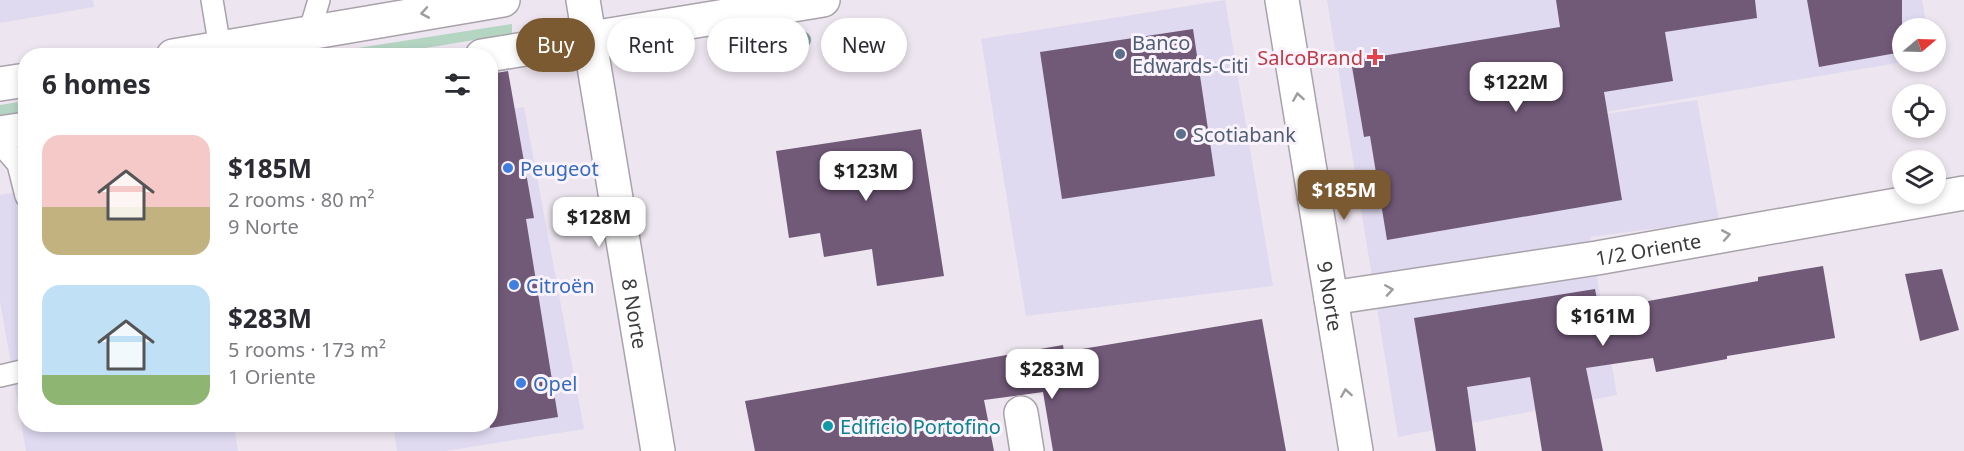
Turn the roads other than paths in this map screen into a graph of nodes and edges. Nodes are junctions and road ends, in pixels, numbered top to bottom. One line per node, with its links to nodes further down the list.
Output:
1 (212, 0): 10 (lane)
2 (319, 0): 8 (lane)
3 (503, 0): 8 (street, one-way to 8)
4 (583, 0): 7 (street, 8 Norte)
5 (823, 0): 9 (street)
6 (1282, 0): 21 (street, 9 Norte, one-way to 6)
7 (586, 18)
8 (309, 33): 10 (street)
9 (595, 36)
10 (220, 48)
11 (516, 50): 12 (street)
12 (498, 53)
13 (595, 67): 25 (street, 8 Norte)
14 (18, 81): 15 (street)
15 (0, 84)
16 (18, 130): 17 (street)
17 (0, 133)
18 (0, 143): 19 (lane)
19 (18, 164)
20 (1964, 193): 21 (street, 1/2 Oriente, one-way to 20)
21 (1331, 298): 27 (street, 9 Norte, one-way to 21)
22 (18, 372): 23 (lane)
23 (0, 376)
24 (1021, 413): 26 (street)
25 (658, 451)
26 (1027, 451)
27 (1356, 451)

